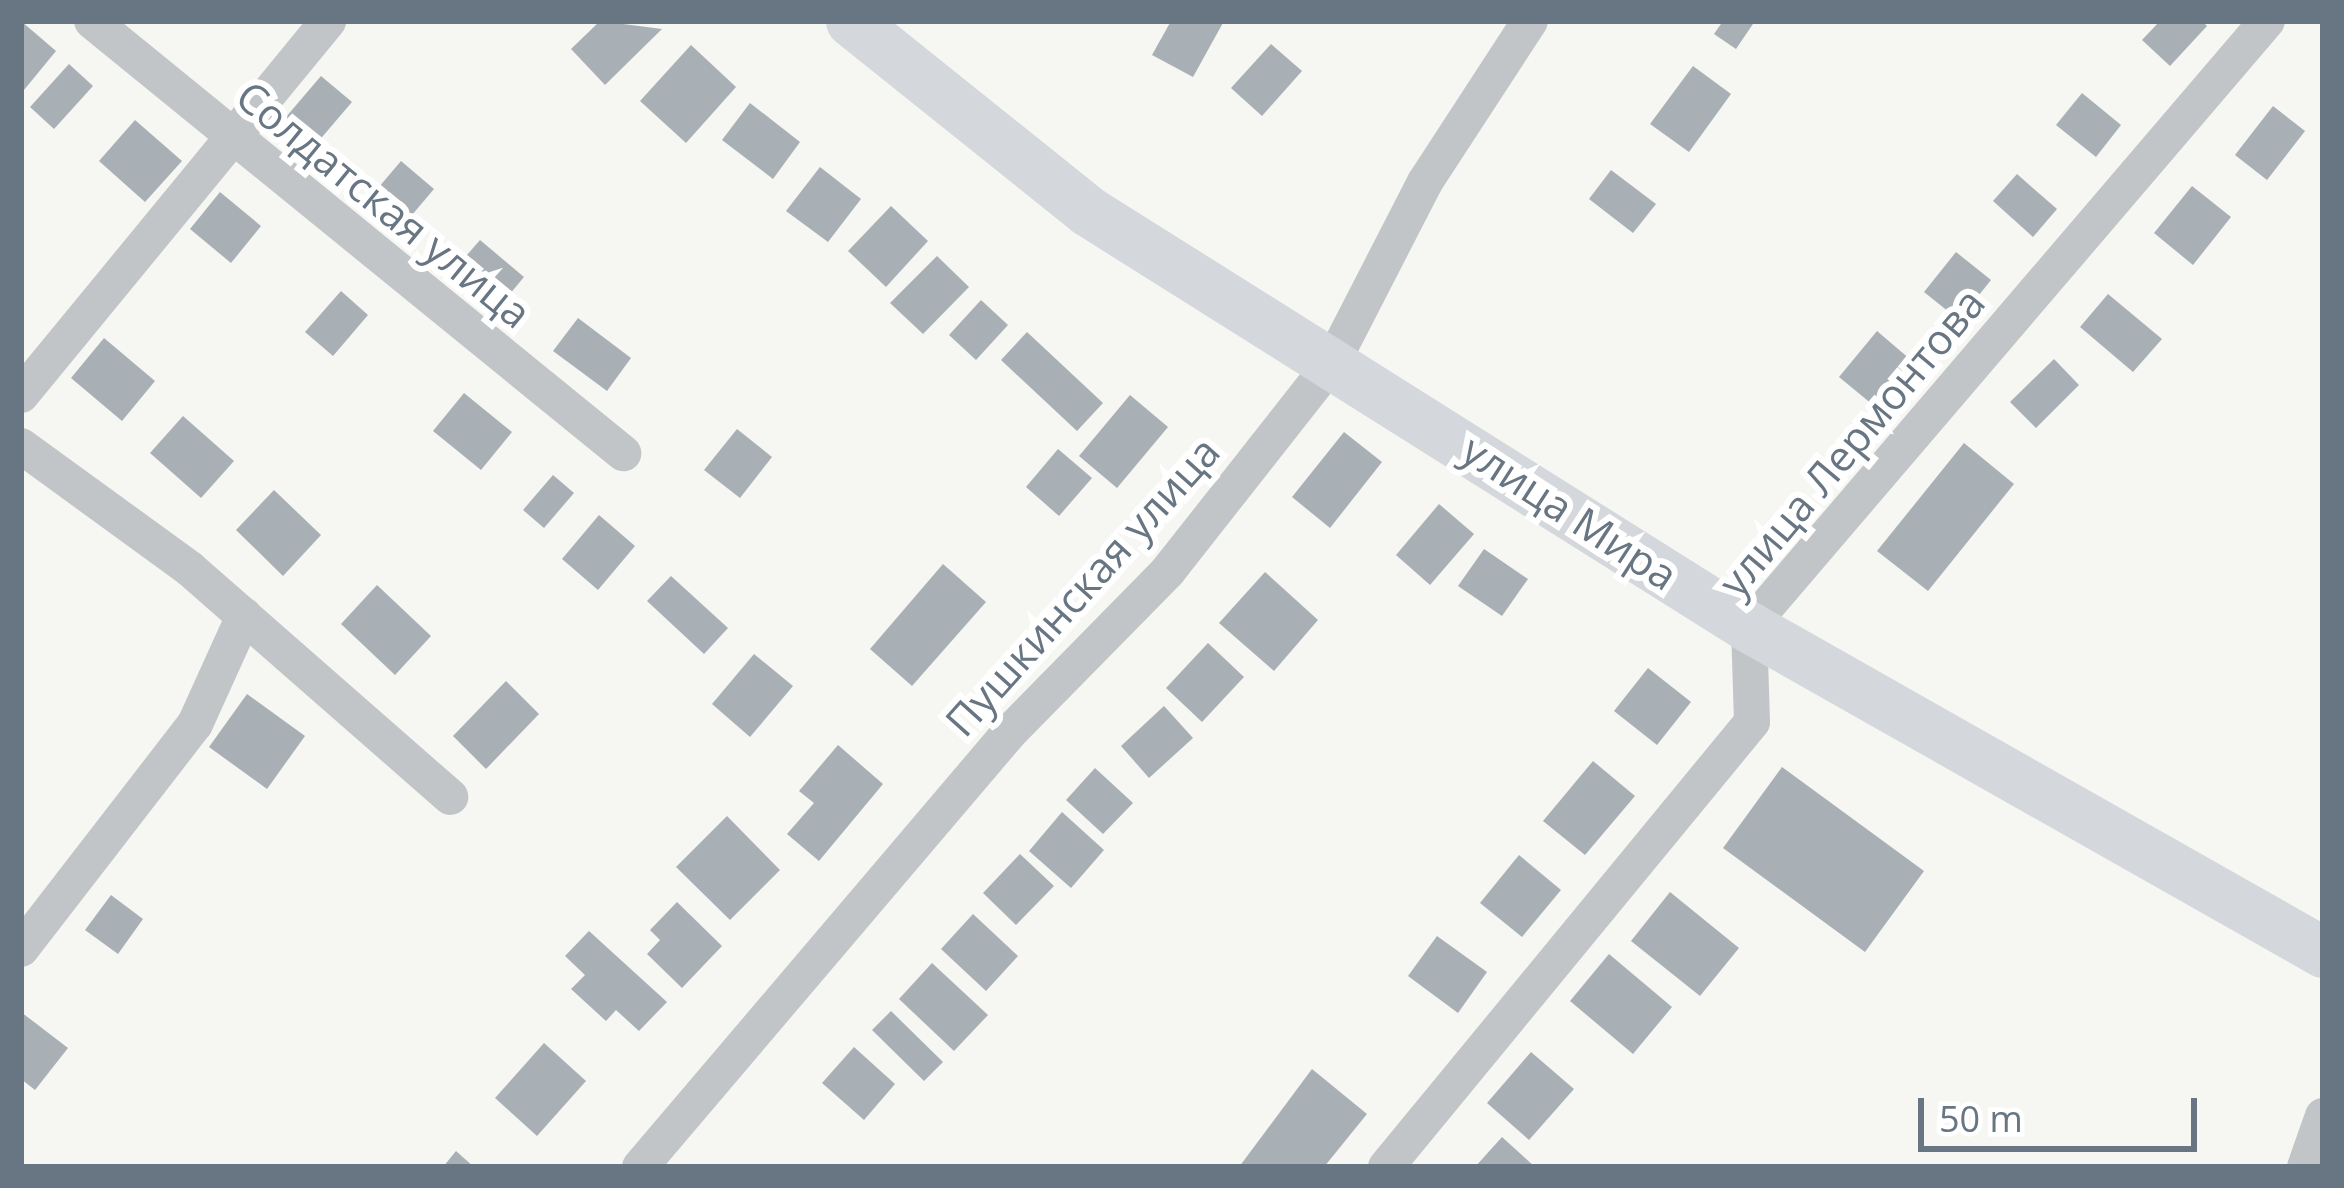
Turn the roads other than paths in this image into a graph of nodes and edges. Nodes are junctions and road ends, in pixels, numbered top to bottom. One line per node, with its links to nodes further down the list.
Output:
1 (92, 21): 6 (street, Солдатская улица)
2 (328, 21): 6 (street)
3 (850, 21): 7 (street, улица Мира)
4 (1530, 21): 7 (street, Пушкинская улица)
5 (2267, 21): 12 (street, улица Лермонтова)
6 (229, 139): 8 (street); 10 (street, Солдатская улица)
7 (1334, 361): 12 (street, улица Мира); 17 (street, Пушкинская улица)
8 (21, 395)
9 (21, 446): 11 (street)
10 (623, 453)
11 (244, 616): 13 (street); 14 (street)
12 (1749, 627): 15 (street, улица Мира); 18 (street, улица Лермонтова)
13 (450, 797)
14 (21, 950)
15 (2323, 952)
16 (2323, 1116): 19 (street)
17 (640, 1167)
18 (1386, 1167)
19 (2306, 1167)

